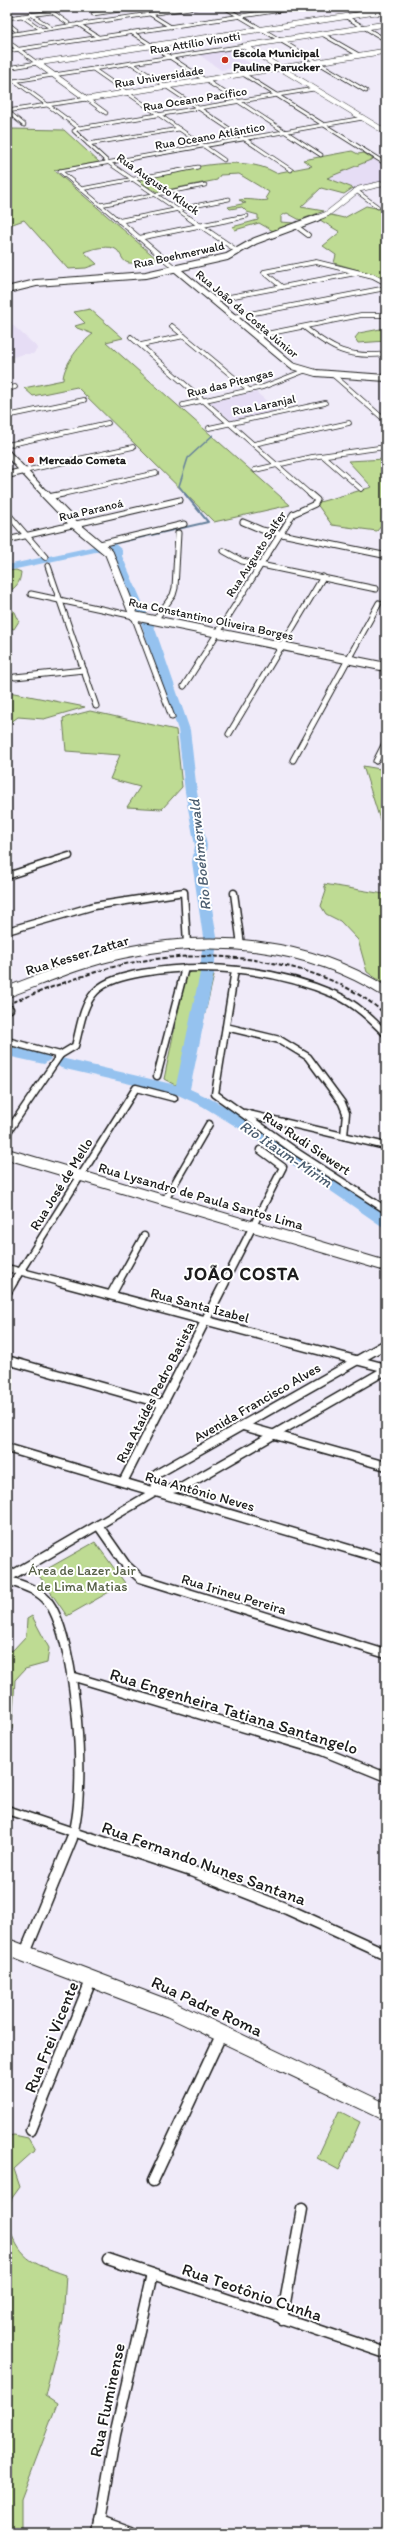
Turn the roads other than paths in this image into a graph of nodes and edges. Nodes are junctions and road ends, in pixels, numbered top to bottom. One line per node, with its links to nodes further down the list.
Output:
1 (98, 7): 15 (street)
2 (142, 7): 12 (street); 15 (street)
3 (166, 7): 10 (street)
4 (176, 7): 9 (street)
5 (197, 7): 9 (street)
6 (224, 7): 18 (street)
7 (302, 7): 18 (street)
8 (348, 7): 13 (street)
9 (180, 9): 10 (street)
10 (172, 10): 12 (street)
11 (386, 10): 13 (street)
12 (149, 12): 24 (street); 26 (street)
13 (376, 12): 16 (street); 19 (street)
14 (31, 14): 17 (street); 23 (street); 28 (street)
15 (94, 14): 21 (street)
16 (386, 14)
17 (22, 16): 20 (street); 31 (street)
18 (239, 16): 26 (street); 29 (street)
19 (346, 16): 27 (street); 29 (street)
20 (7, 18)
21 (100, 19)
22 (7, 23): 30 (street)
23 (68, 23)
24 (78, 24): 28 (street); 35 (street)
25 (386, 24): 27 (street, Rua Attílio Vinotti)
26 (171, 26): 32 (street)
27 (364, 27): 33 (street, Rua Attílio Vinotti); 37 (street)
28 (51, 28): 31 (street)
29 (261, 29): 36 (street); 39 (street)
30 (16, 30)
31 (42, 30): 34 (street)
32 (131, 32): 35 (street); 39 (street)
33 (322, 34): 36 (street, Rua Attílio Vinotti); 44 (street)
34 (7, 35)
35 (98, 37): 41 (street)
36 (280, 40): 40 (street, Rua Attílio Vinotti); 46 (street)
37 (386, 40)
38 (7, 41): 41 (street)
39 (151, 46): 45 (street); 47 (street)
40 (244, 46): 45 (street, Rua Attílio Vinotti); 50 (street)
41 (18, 49): 42 (street); 47 (street)
42 (7, 51)
43 (386, 51): 44 (street, Rua Universidade)
44 (359, 55): 46 (street, Rua Universidade)
45 (169, 57): 48 (street, Rua Attílio Vinotti); 54 (street)
46 (317, 62): 50 (street, Rua Universidade); 59 (street)
47 (38, 63): 49 (street); 53 (street)
48 (131, 63): 51 (street, Rua Attílio Vinotti); 57 (street)
49 (7, 68)
50 (280, 68): 52 (street, Rua Universidade); 58 (street)
51 (93, 69): 53 (street, Rua Attílio Vinotti); 60 (street)
52 (242, 74): 54 (street, Rua Universidade); 61 (street)
53 (54, 75): 55 (street, Rua Attílio Vinotti); 62 (street)
54 (204, 80): 57 (street, Rua Universidade); 63 (street)
55 (15, 81): 56 (street, Rua Attílio Vinotti); 64 (street)
56 (7, 82)
57 (166, 86): 60 (street, Rua Universidade); 65 (street)
58 (314, 88): 61 (street, Rua Oceano Pacífico); 69 (street)
59 (366, 91)
60 (126, 92): 62 (street, Rua Universidade); 68 (street)
61 (276, 95): 63 (street, Rua Oceano Pacífico); 71 (street)
62 (87, 99): 64 (street, Rua Universidade); 67 (street)
63 (237, 101): 65 (street, Rua Oceano Pacífico); 75 (street)
64 (48, 105): 66 (street, Rua Universidade); 72 (street)
65 (198, 108): 68 (street, Rua Oceano Pacífico); 76 (street)
66 (7, 111): 70 (street)
67 (106, 113)
68 (158, 114): 72 (street, Rua Oceano Pacífico); 73 (street)
69 (363, 118): 71 (street, Rua Oceano Atlântico); 74 (street)
70 (24, 125)
71 (324, 125): 75 (street, Rua Oceano Atlântico); 81 (street)
72 (79, 128): 77 (street, Rua Augusto Kluck)
73 (179, 129): 77 (street); 78 (street)
74 (385, 131)
75 (285, 132): 76 (street, Rua Oceano Atlântico); 79 (street)
76 (245, 139): 78 (street, Rua Oceano Atlântico); 86 (street)
77 (88, 144): 83 (street, Rua Augusto Kluck)
78 (204, 146): 82 (street); 83 (street, Rua Oceano Atlântico)
79 (321, 155)
80 (380, 156): 81 (street)
81 (375, 157): 84 (street)
82 (224, 160)
83 (109, 163): 87 (street, Rua Oceano Atlântico); 88 (street, Rua Augusto Kluck)
84 (386, 164)
85 (198, 167): 88 (street)
86 (290, 170)
87 (60, 171): 91 (street, Rua João da Costa Júnior)
88 (133, 179): 91 (street); 93 (street, Rua Augusto Kluck)
89 (386, 183): 92 (street, Rua Boehmerwald)
90 (205, 185): 93 (street)
91 (81, 189): 95 (street, Rua João da Costa Júnior)
92 (356, 190): 96 (street); 101 (street, Rua Boehmerwald)
93 (154, 195): 95 (street); 97 (street, Rua Augusto Kluck)
94 (229, 199): 97 (street)
95 (100, 205): 99 (street, Rua João da Costa Júnior)
96 (378, 207)
97 (176, 210): 99 (street); 100 (street, Rua Augusto Kluck)
98 (247, 216): 100 (street)
99 (119, 221): 103 (street, Rua João da Costa Júnior)
100 (200, 226): 103 (street); 104 (street, Rua Augusto Kluck)
101 (296, 226): 102 (street); 104 (street, Rua Boehmerwald)
102 (308, 235)
103 (139, 238): 105 (street, Rua João da Costa Júnior)
104 (239, 252): 105 (street, Rua Boehmerwald)
105 (176, 269): 110 (street, Rua Boehmerwald); 111 (street, Rua João da Costa Júnior)
106 (359, 272): 107 (street); 108 (street); 108 (street)
107 (386, 283)
108 (282, 287): 111 (street)
109 (386, 288): 113 (street)
110 (7, 290)
111 (212, 300): 113 (street, Rua João da Costa Júnior)
112 (386, 315): 115 (street)
113 (233, 317): 117 (street, Rua João da Costa Júnior)
114 (172, 326): 116 (street)
115 (304, 327): 117 (street); 120 (street)
116 (184, 336): 119 (street); 126 (street)
117 (256, 336): 121 (street, Rua João da Costa Júnior)
118 (131, 337): 119 (street)
119 (141, 345): 128 (street)
120 (386, 354)
121 (304, 371): 122 (street, Rua João da Costa Júnior); 126 (street, Rua das Pitangas)
122 (332, 374): 123 (street, Rua João da Costa Júnior); 132 (street)
123 (386, 378)
124 (15, 387): 125 (street)
125 (7, 389)
126 (249, 390): 128 (street, Rua das Pitangas)
127 (84, 400): 131 (street)
128 (204, 400): 130 (street, Rua das Pitangas); 135 (street)
129 (325, 403): 135 (street, Rua Laranjal)
130 (183, 405)
131 (7, 416)
132 (386, 421)
133 (108, 423): 138 (street)
134 (349, 423): 137 (street)
135 (230, 424): 136 (street, Rua Laranjal); 137 (street)
136 (208, 428)
137 (254, 444): 143 (street)
138 (7, 445)
139 (133, 447): 145 (street)
140 (386, 448): 142 (street)
141 (7, 454): 145 (street)
142 (322, 456): 143 (street); 148 (street)
143 (278, 465): 144 (street); 156 (street, Rua Augusto Salfer)
144 (255, 470)
145 (24, 471): 147 (street); 149 (street)
146 (156, 473): 149 (street)
147 (7, 475)
148 (361, 489)
149 (48, 497): 153 (street)
150 (180, 500): 153 (street, Rua Paranoá)
151 (7, 512): 157 (street)
152 (243, 522): 156 (street)
153 (74, 524): 157 (street, Rua Paranoá); 159 (street)
154 (184, 524): 159 (street)
155 (178, 533): 171 (street)
156 (280, 534): 161 (street); 163 (street, Rua Augusto Salfer)
157 (27, 536): 158 (street, Rua Paranoá); 162 (street)
158 (7, 540)
159 (100, 544): 170 (street)
160 (224, 551): 163 (street)
161 (383, 555)
162 (45, 557)
163 (261, 565): 165 (street); 172 (street, Rua Augusto Salfer)
164 (48, 566): 168 (street)
165 (323, 577): 166 (street); 173 (street)
166 (376, 589)
167 (31, 594): 168 (street, Rua Constantino Oliveira Borges)
168 (60, 600): 170 (street, Rua Constantino Oliveira Borges); 176 (street)
169 (379, 603): 174 (street)
170 (134, 616): 171 (street, Rua Constantino Oliveira Borges); 180 (street)
171 (155, 620): 172 (street, Rua Constantino Oliveira Borges)
172 (217, 633): 173 (street, Rua Constantino Oliveira Borges); 178 (street, Rua Augusto Salfer)
173 (282, 646): 174 (street, Rua Constantino Oliveira Borges); 181 (street)
174 (348, 660): 175 (street, Rua Constantino Oliveira Borges); 183 (street)
175 (386, 668)
176 (84, 670): 177 (street); 179 (street)
177 (15, 677)
178 (184, 686)
179 (96, 706)
180 (172, 717)
181 (229, 734)
182 (386, 741): 184 (street)
183 (293, 760)
184 (376, 761)
185 (68, 856): 186 (street)
186 (7, 876)
187 (234, 893): 190 (street)
188 (7, 931): 189 (street)
189 (187, 944): 190 (street, Rua Kesser Zattar); 193 (street, Rua Kesser Zattar)
190 (240, 946): 194 (street, Rua Kesser Zattar)
191 (185, 968): 192 (street); 198 (street); 199 (street)
192 (235, 970): 195 (street); 196 (street)
193 (7, 992)
194 (386, 992)
195 (226, 1028): 201 (street, Rua Rudi Siewert); 204 (street)
196 (386, 1034)
197 (7, 1041): 198 (street)
198 (60, 1055): 203 (street)
199 (157, 1076)
200 (174, 1098): 208 (street, Rua José de Mello)
201 (242, 1112): 204 (street); 210 (street, Rua Rudi Siewert)
202 (209, 1124): 209 (street)
203 (7, 1133)
204 (344, 1136): 205 (street)
205 (386, 1146)
206 (260, 1150): 211 (street, Rua Ataídes Pedro Batista)
207 (7, 1154): 208 (street, Rua Lysandro de Paula Santos Lima)
208 (80, 1175): 209 (street, Rua Lysandro de Paula Santos Lima); 215 (street, Rua José de Mello)
209 (165, 1200): 211 (street, Rua Lysandro de Paula Santos Lima)
210 (385, 1208)
211 (253, 1226): 213 (street, Rua Lysandro de Paula Santos Lima); 218 (street, Rua Ataídes Pedro Batista)
212 (144, 1236): 217 (street)
213 (386, 1266)
214 (7, 1268): 215 (street, Rua Santa Izabel)
215 (20, 1271): 216 (street, Rua José de Mello); 217 (street, Rua Santa Izabel)
216 (7, 1292)
217 (111, 1295): 218 (street, Rua Santa Izabel)
218 (206, 1320): 221 (street, Rua Santa Izabel); 223 (street, Rua Ataídes Pedro Batista)
219 (386, 1344): 221 (street, Avenida Francisco Alves)
220 (7, 1360): 223 (street)
221 (358, 1360): 222 (street, Rua Santa Izabel); 224 (street, Avenida Francisco Alves)
222 (386, 1369): 225 (street)
223 (163, 1404): 228 (street, Rua Ataídes Pedro Batista)
224 (243, 1426): 225 (street); 229 (street, Avenida Francisco Alves)
225 (274, 1434): 227 (street); 229 (street)
226 (7, 1448): 228 (street, Rua Antônio Neves)
227 (386, 1466)
228 (123, 1482): 229 (street, Rua Antônio Neves)
229 (155, 1492): 230 (street); 231 (street, Rua Antônio Neves)
230 (98, 1525): 232 (street); 233 (street, Rua Irineu Pereira)
231 (386, 1560)
232 (7, 1579): 234 (street)
233 (386, 1654)
234 (71, 1676): 235 (street, Rua Engenheira Tatiana Santangelo); 237 (street)
235 (386, 1777)
236 (7, 1810): 237 (street, Rua Fernando Nunes Santana)
237 (74, 1832): 239 (street); 240 (street, Rua Fernando Nunes Santana)
238 (7, 1947): 239 (street, Rua Padre Roma)
239 (25, 1953): 241 (street, Rua Padre Roma)
240 (386, 1954)
241 (92, 1978): 242 (street, Rua Padre Roma); 244 (street, Rua Frei Vicente)
242 (222, 2033): 243 (street, Rua Padre Roma); 245 (street)
243 (386, 2112)
244 (31, 2130)
245 (153, 2181)
246 (302, 2209): 249 (street)
247 (108, 2259): 248 (street, Rua Teotônio Cunha)
248 (152, 2274): 249 (street, Rua Teotônio Cunha); 251 (street, Rua Fluminense)
249 (282, 2319): 250 (street, Rua Teotônio Cunha)
250 (386, 2353)
251 (100, 2521): 252 (street, Rua Fluminense); 253 (street)
252 (98, 2533)
253 (133, 2533)

